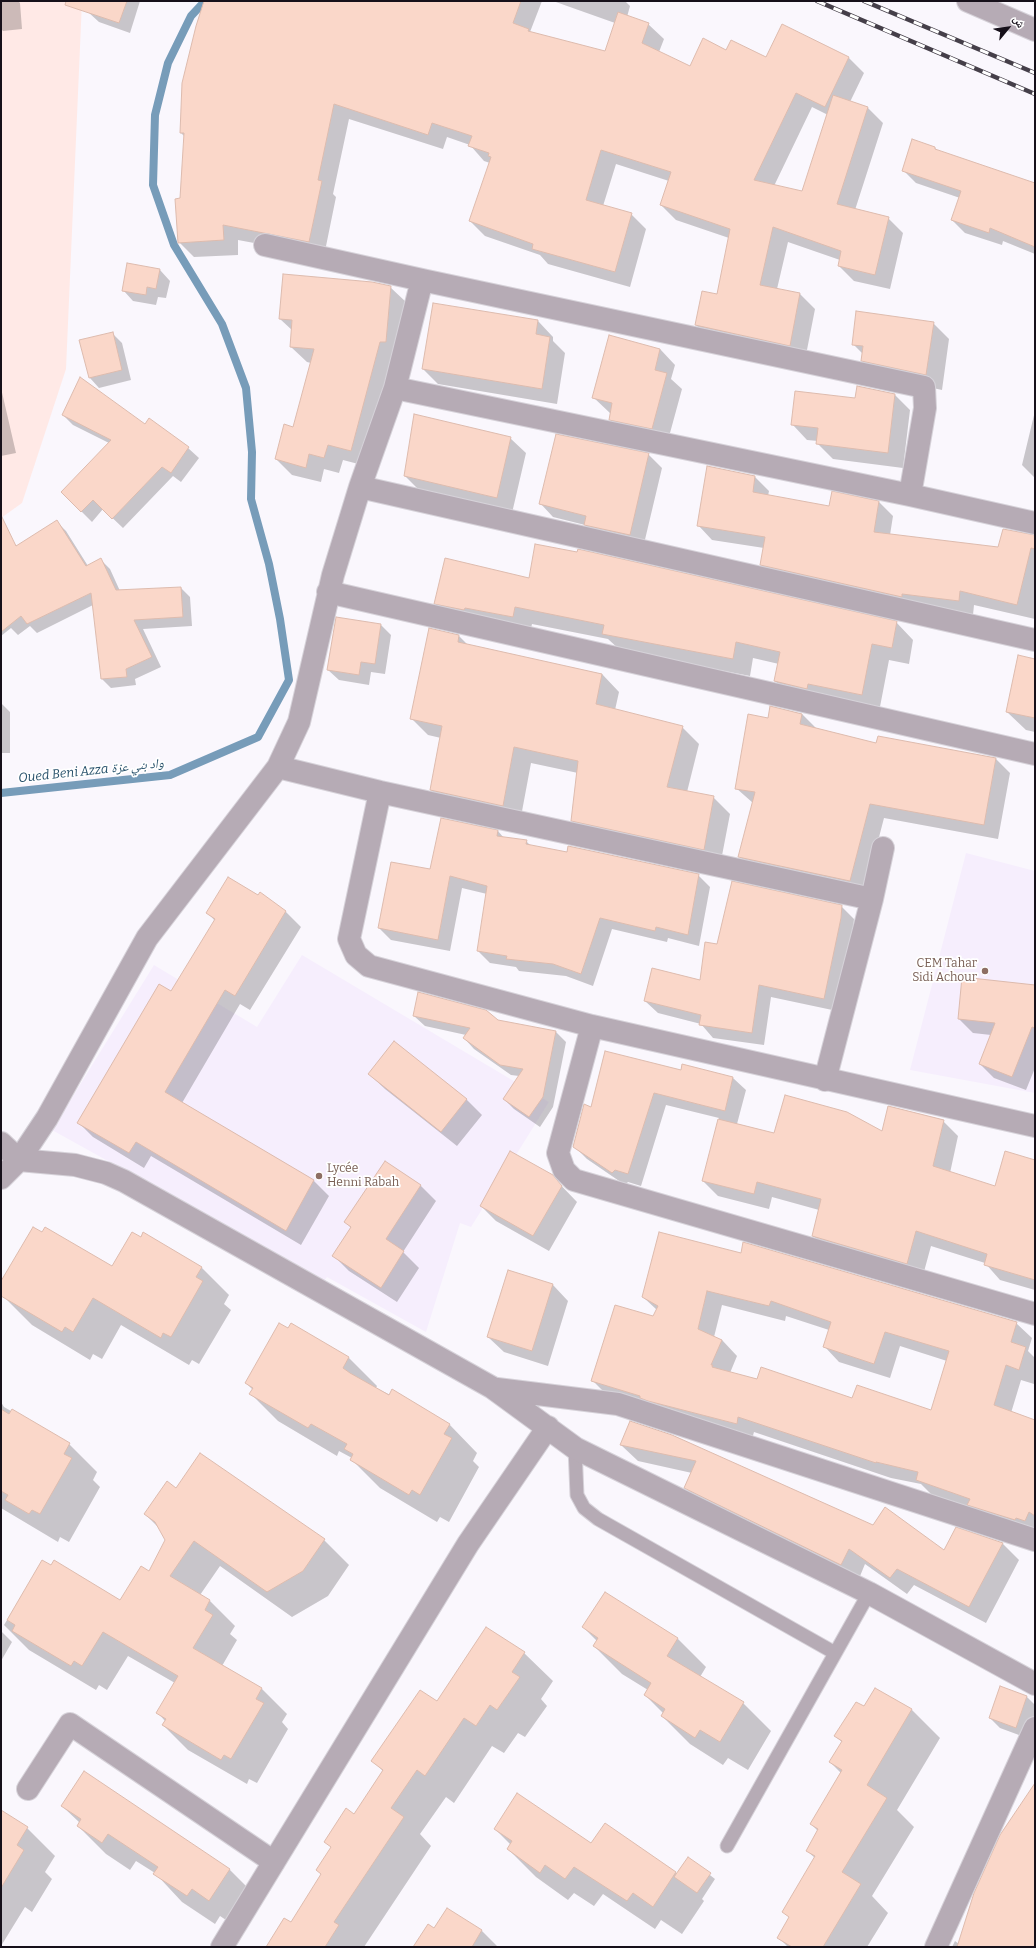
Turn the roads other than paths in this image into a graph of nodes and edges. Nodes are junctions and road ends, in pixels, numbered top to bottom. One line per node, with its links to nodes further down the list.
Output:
1 (968, 1): 2 (street)
2 (1035, 30)
3 (264, 245): 4 (street)
4 (422, 280): 5 (street); 7 (street)
5 (395, 388): 6 (street); 7 (street)
6 (360, 487): 9 (street); 10 (street)
7 (910, 495): 8 (street)
8 (1035, 523)
9 (328, 592): 11 (street); 12 (street)
10 (1035, 640)
11 (1035, 754)
12 (278, 767): 13 (street); 20 (street)
13 (380, 792): 15 (street); 16 (street)
14 (883, 848): 15 (street)
15 (872, 899): 17 (street)
16 (592, 1026): 17 (street); 22 (street)
17 (825, 1080): 18 (street)
18 (1035, 1126)
19 (1, 1143): 20 (street)
20 (19, 1160): 21 (street); 23 (street)
21 (1, 1178)
22 (1035, 1314)
23 (493, 1388): 24 (street); 26 (street)
24 (548, 1427): 25 (street); 33 (street)
25 (575, 1448): 27 (street); 28 (lane)
26 (1035, 1540)
27 (869, 1593): 28 (lane); 29 (street)
28 (835, 1653): 32 (lane)
29 (1035, 1684)
30 (1035, 1728): 35 (street)
31 (28, 1789): 33 (street)
32 (727, 1846)
33 (274, 1862): 34 (street)
34 (222, 1947)
35 (936, 1947)

